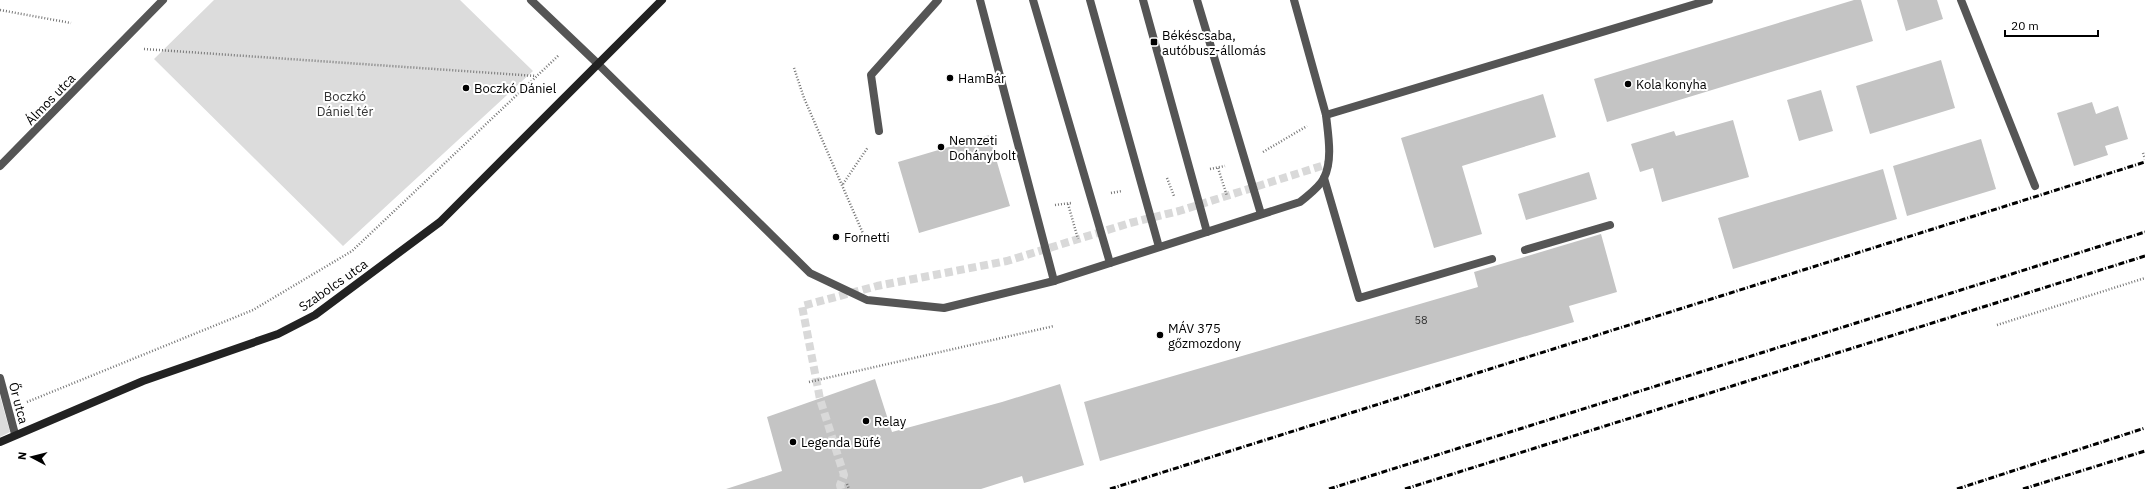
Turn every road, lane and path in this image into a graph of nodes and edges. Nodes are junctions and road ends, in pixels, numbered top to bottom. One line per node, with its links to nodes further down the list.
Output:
1 (163, 0): 16 (street, Álmos utca)
2 (531, 0): 15 (street)
3 (661, 0): 17 (street, Szabolcs utca)
4 (938, 0): 21 (street)
5 (980, 0): 43 (street)
6 (1033, 0): 41 (street)
7 (1090, 0): 38 (street)
8 (1143, 0): 35 (street)
9 (1197, 0): 33 (street)
10 (1294, 0): 20 (street)
11 (1709, 0): 20 (street)
12 (1961, 0): 29 (street)
13 (0, 10): 14 (path)
14 (71, 23)
15 (574, 41): 17 (street); 19 (path, Szabolcs utca)
16 (116, 48): 19 (path); 24 (street, Álmos utca)
17 (597, 62): 43 (street); 49 (street, Szabolcs utca)
18 (794, 68): 28 (path)
19 (537, 76): 48 (path, Szabolcs utca)
20 (1326, 115): 27 (street)
21 (880, 130): 28 (path)
22 (2143, 153): 23 (path)
23 (2145, 159)
24 (0, 166)
25 (1218, 168): 30 (path)
26 (1167, 178): 31 (path)
27 (1324, 178): 33 (street); 40 (street)
28 (843, 184): 36 (path)
29 (2035, 186)
30 (1227, 196)
31 (1174, 198)
32 (1068, 204): 37 (path)
33 (1261, 214): 35 (street)
34 (1610, 225): 39 (street)
35 (1207, 232): 38 (street)
36 (865, 238)
37 (1078, 239)
38 (1160, 247): 41 (street)
39 (1525, 250)
40 (1492, 259)
41 (1110, 263): 43 (street)
42 (2145, 278): 44 (path)
43 (1054, 281)
44 (1997, 325)
45 (1054, 326): 47 (path)
46 (0, 378): 48 (street, Őr utca)
47 (809, 382)
48 (8, 410): 49 (street, Őr utca)
49 (15, 434): 50 (street, Szabolcs utca)
50 (0, 442)
51 (847, 484): 52 (path)
52 (849, 489)

